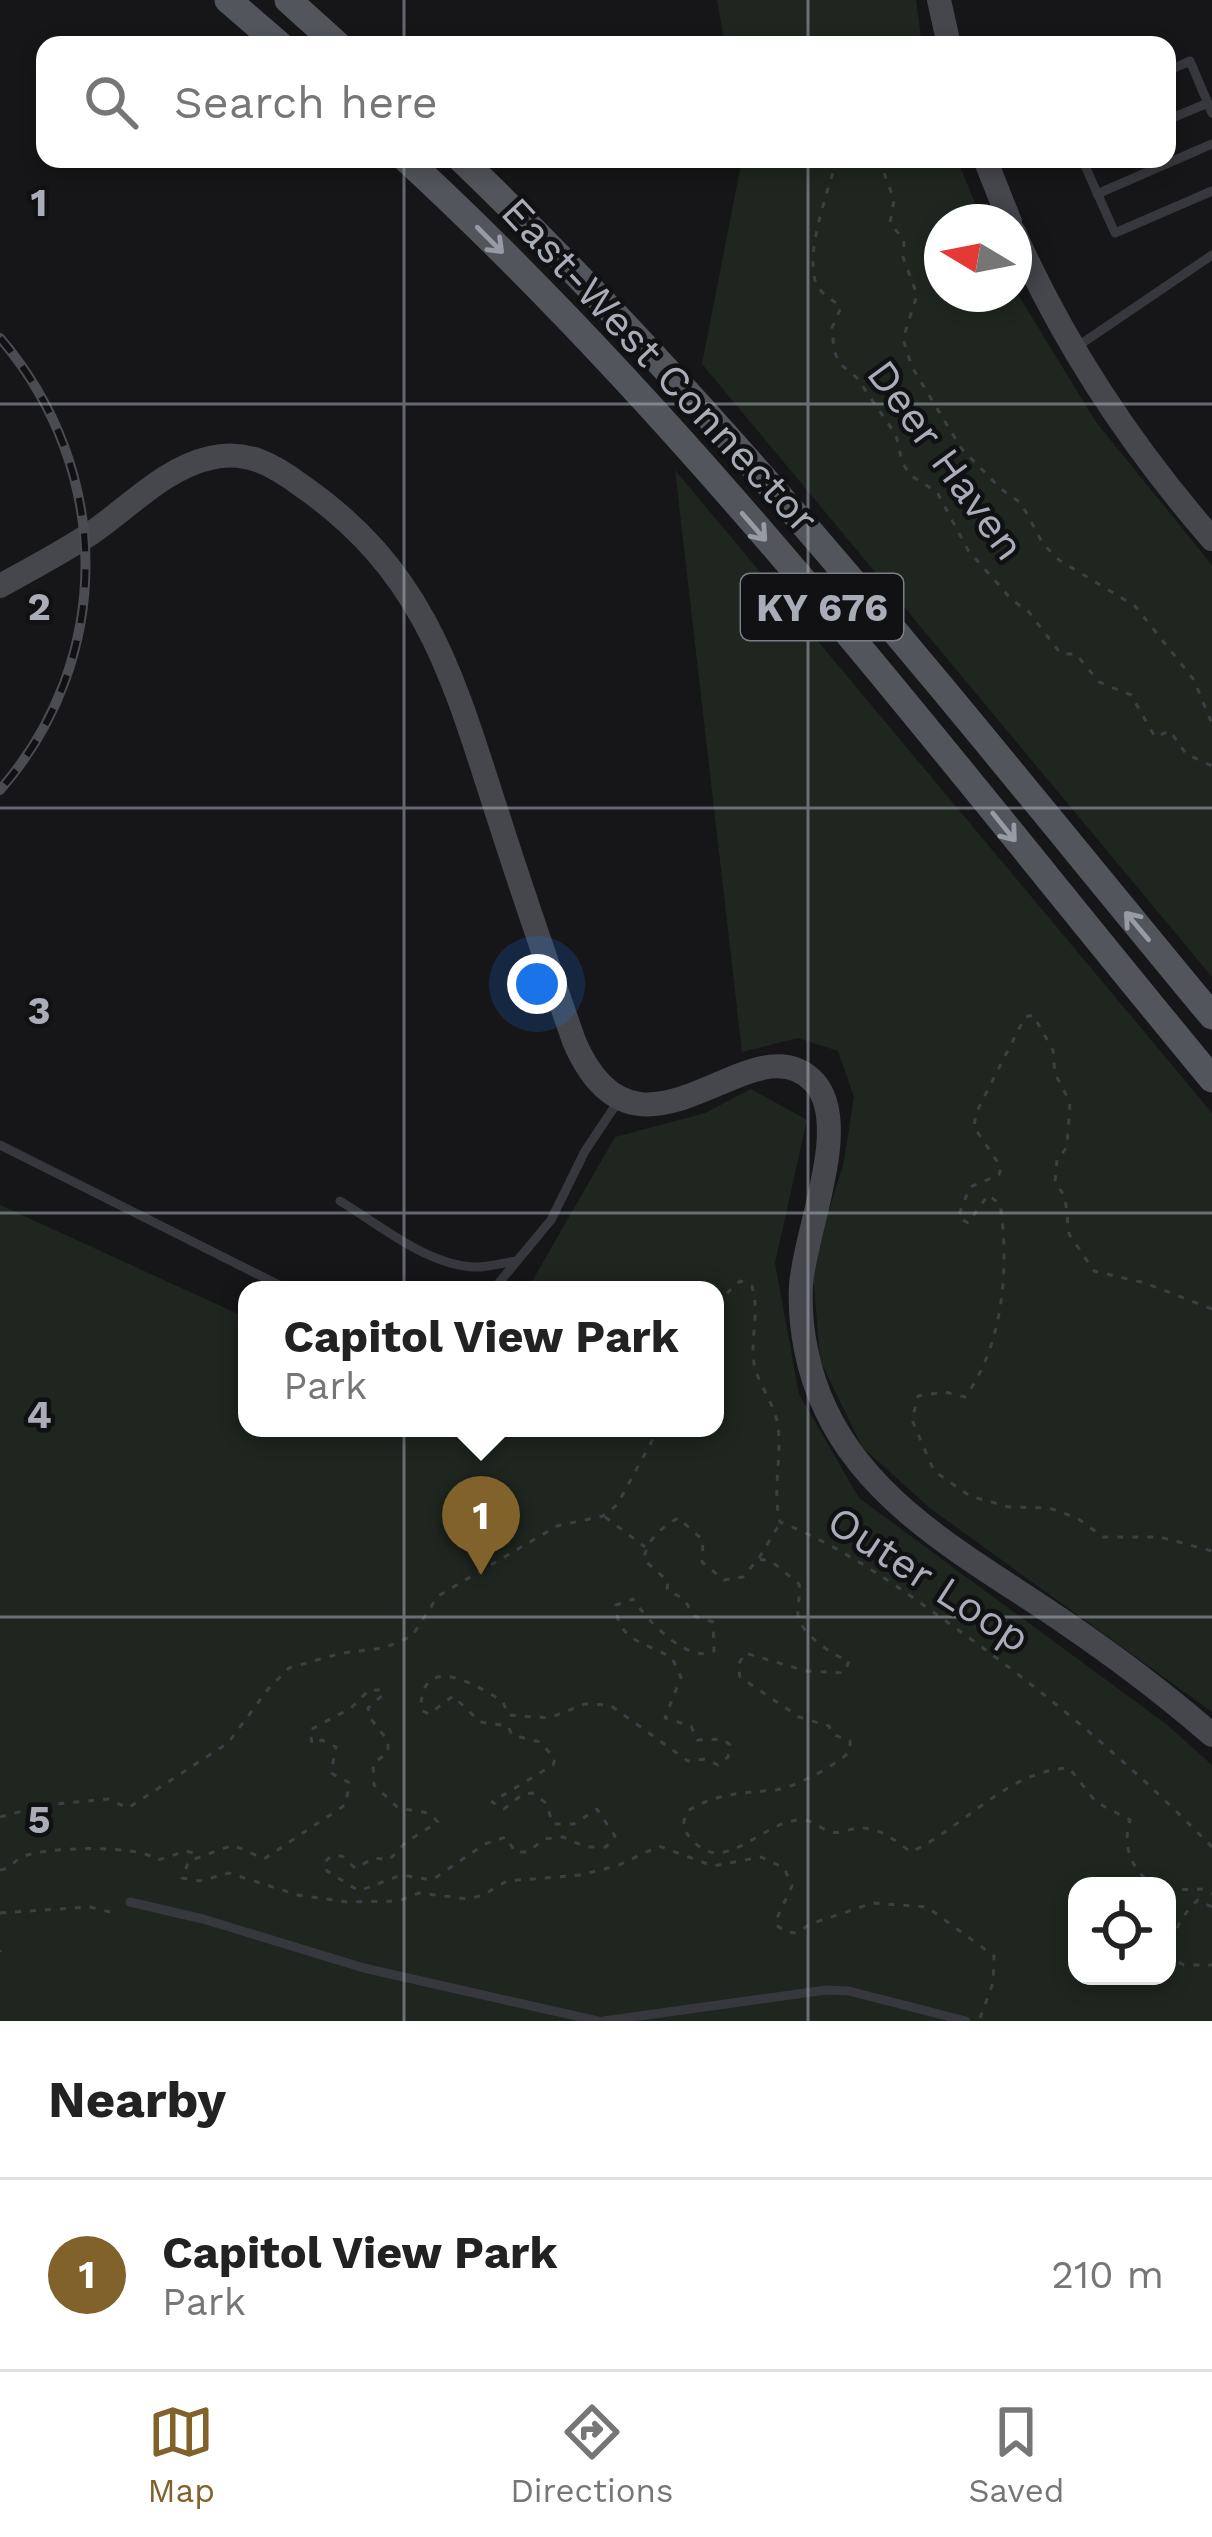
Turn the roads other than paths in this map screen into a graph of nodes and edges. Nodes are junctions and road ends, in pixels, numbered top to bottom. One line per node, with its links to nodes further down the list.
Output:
1 (228, 0): 4 (main road)
2 (288, 0): 5 (main road)
3 (939, 0): 6 (street)
4 (270, 36)
5 (328, 36)
6 (947, 36)
7 (1176, 67): 8 (lane)
8 (1210, 108): 9 (lane)
9 (1176, 117)
10 (1212, 144): 11 (lane)
11 (1176, 160)
12 (415, 168): 26 (main road, East-West Connector / KY 676, one-way to 26)
13 (470, 168): 25 (main road, East-West Connector / KY 676, one-way to 13)
14 (989, 168): 19 (street)
15 (1086, 168): 18 (lane)
16 (1157, 168): 18 (lane)
17 (1212, 191): 18 (lane)
18 (1097, 194)
19 (1003, 204)
20 (1212, 255): 22 (lane)
21 (1032, 268): 22 (street)
22 (1073, 349): 23 (street)
23 (1212, 539)
24 (0, 586): 27 (street)
25 (1212, 1016)
26 (1212, 1079)
27 (621, 1097): 30 (lane); 33 (street)
28 (0, 1144): 31 (lane)
29 (340, 1201): 30 (lane)
30 (517, 1261): 32 (lane)
31 (272, 1281)
32 (500, 1281)
33 (1212, 1735)
34 (130, 1902): 35 (lane)
35 (601, 2021): 36 (lane)
36 (966, 2021)

